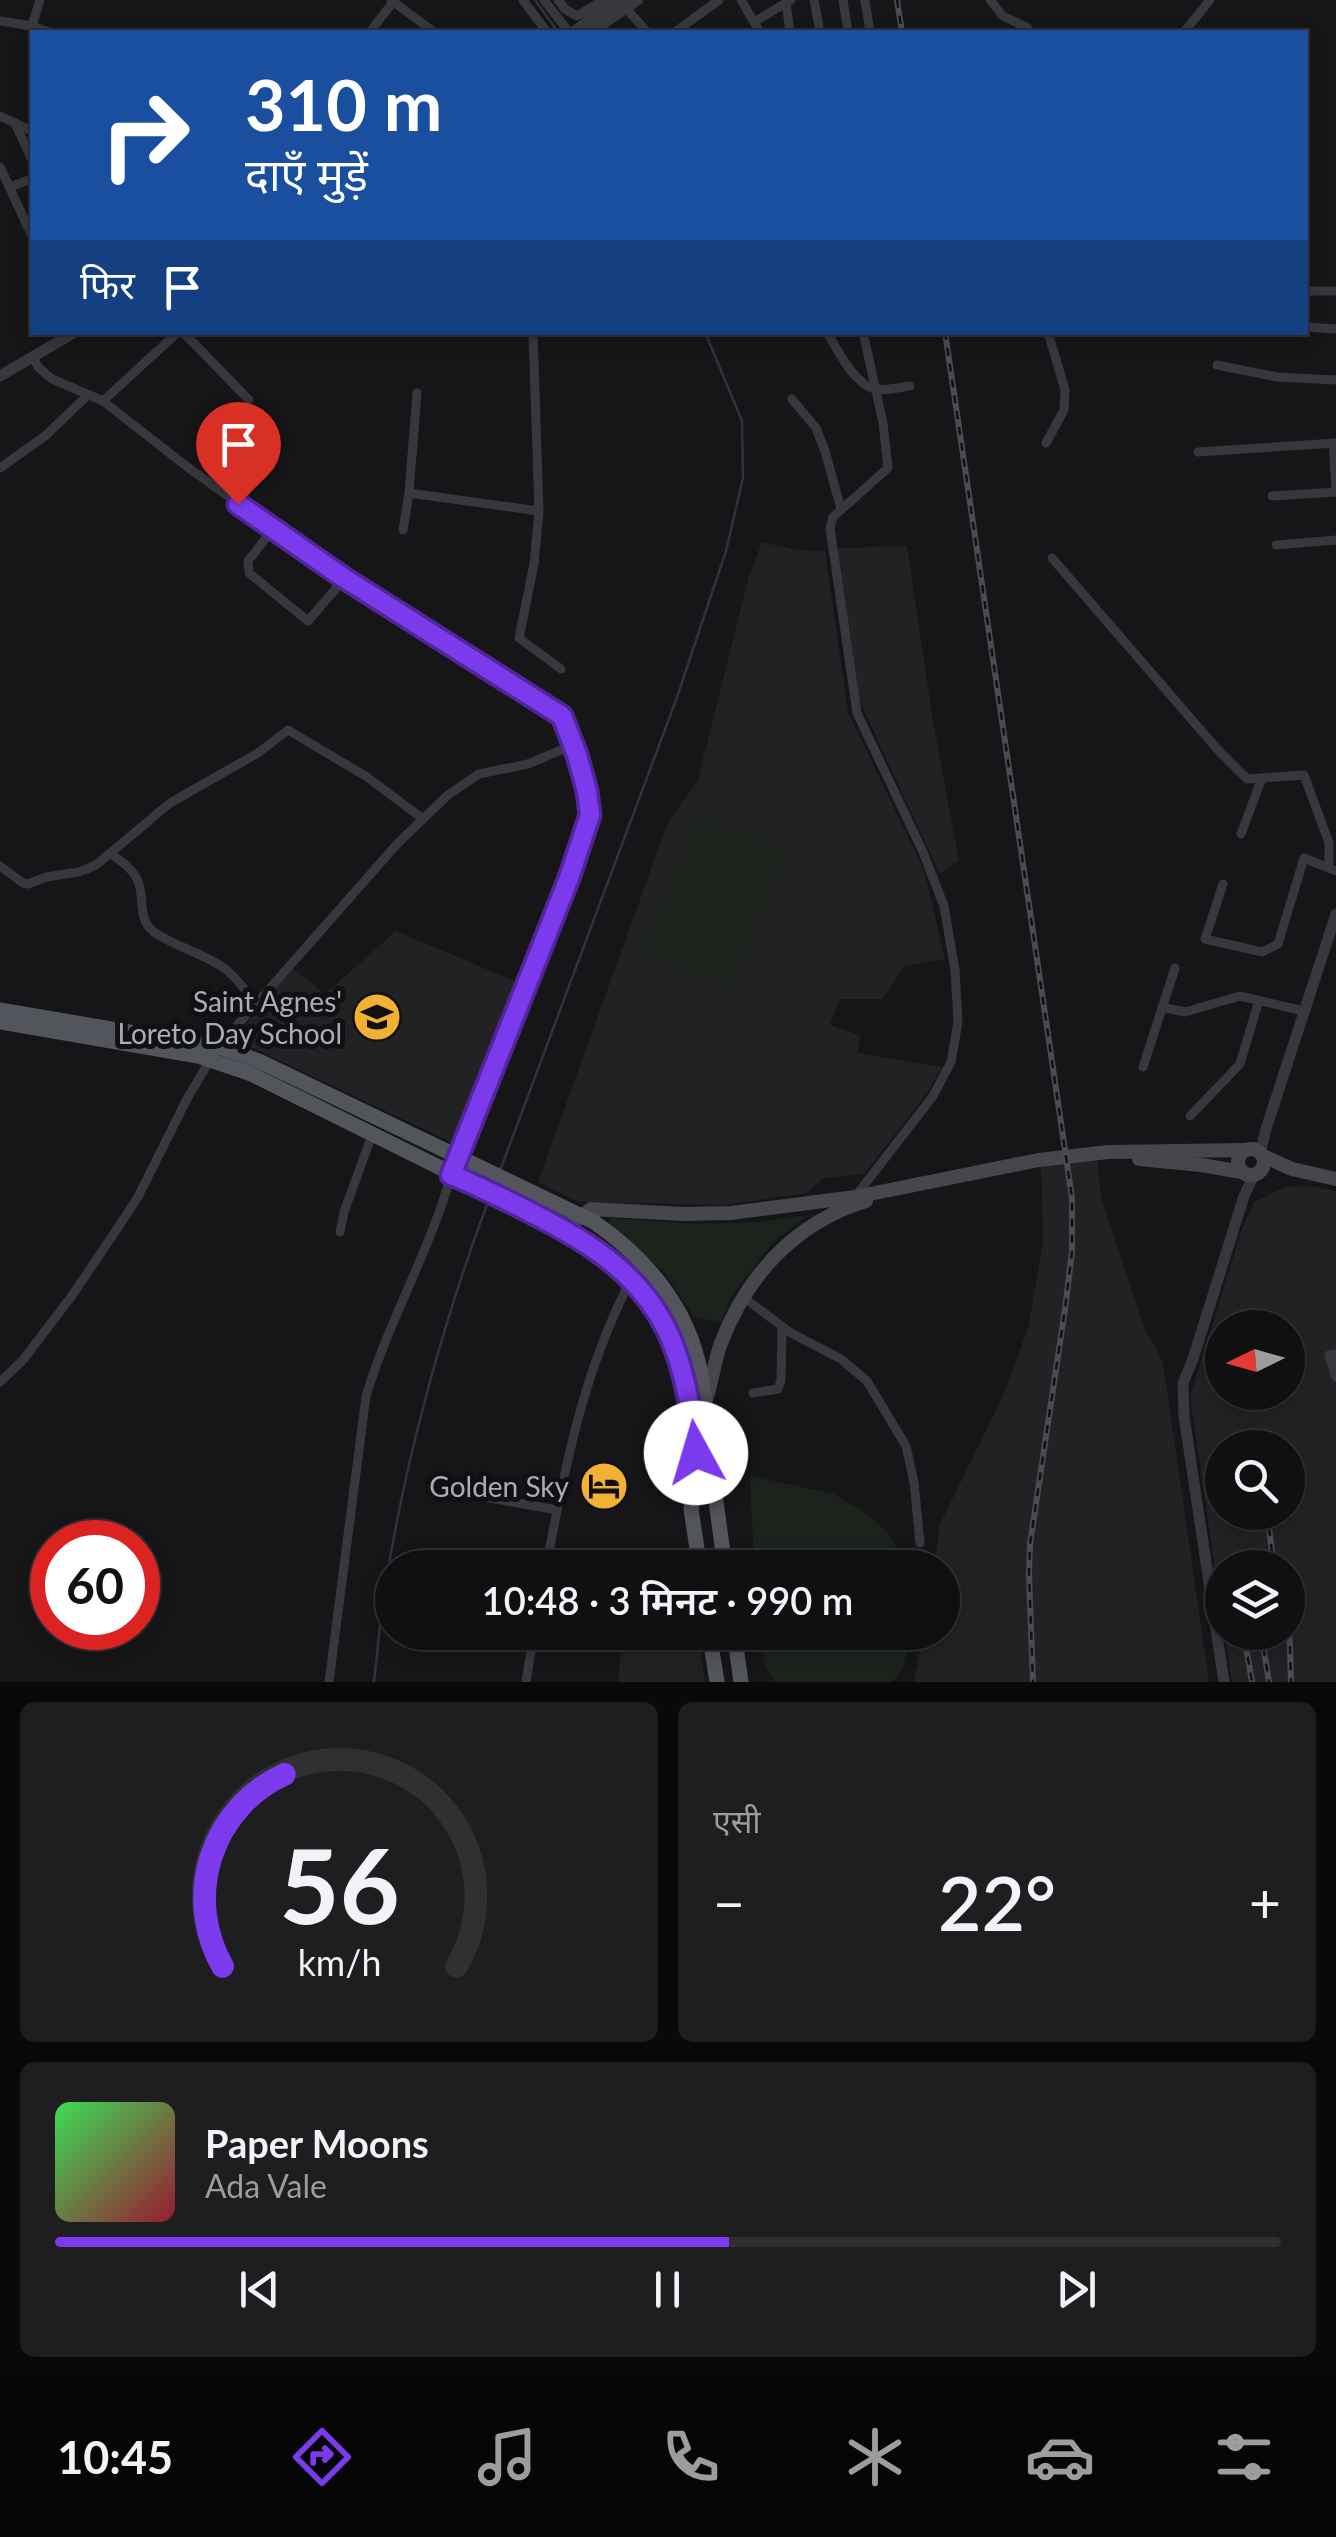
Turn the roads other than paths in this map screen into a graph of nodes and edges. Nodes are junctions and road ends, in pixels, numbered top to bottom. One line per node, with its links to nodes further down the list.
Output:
1 (40, 0): 18 (street)
2 (524, 0): 23 (street)
3 (544, 0): 24 (street)
4 (558, 0): 14 (street)
5 (639, 0): 14 (street)
6 (719, 0): 29 (street)
7 (741, 0): 17 (street)
8 (814, 0): 32 (street)
9 (843, 0): 33 (street)
10 (865, 0): 34 (street)
11 (990, 0): 19 (street)
12 (1210, 0): 35 (street)
13 (392, 1): 21 (street); 22 (street)
14 (614, 2): 25 (street); 26 (street); 27 (street); 28 (street)
15 (788, 2): 17 (street); 31 (street)
16 (0, 21): 18 (street)
17 (754, 22): 30 (street)
18 (32, 26): 20 (street)
19 (1028, 28)
20 (43, 30)
21 (371, 30)
22 (431, 30)
23 (546, 30)
24 (569, 30)
25 (574, 30)
26 (585, 30)
27 (594, 30)
28 (646, 30)
29 (678, 30)
30 (759, 30)
31 (790, 30)
32 (820, 30)
33 (848, 30)
34 (870, 30)
35 (1186, 30)
36 (0, 116): 37 (street)
37 (15, 123): 38 (street); 39 (street)
38 (30, 130)
39 (30, 156)
40 (0, 167): 42 (street)
41 (30, 181): 42 (street)
42 (8, 187): 43 (street)
43 (30, 229)
44 (1308, 291): 45 (street)
45 (1336, 291)
46 (1308, 326): 47 (street)
47 (1336, 329)
48 (71, 335): 55 (street)
49 (177, 335): 64 (street)
50 (183, 335): 65 (street)
51 (533, 335): 73 (street)
52 (828, 335): 60 (street)
53 (864, 335): 60 (street)
54 (1049, 335): 67 (street)
55 (32, 357): 57 (street); 62 (street)
56 (1216, 365): 58 (street)
57 (0, 376)
58 (1336, 380)
59 (910, 386): 60 (street)
60 (876, 390): 74 (street)
61 (417, 393): 71 (street)
62 (88, 395): 64 (street); 69 (street)
63 (792, 399): 74 (street)
64 (103, 400): 75 (street)
65 (249, 400)
66 (1335, 443): 68 (street); 70 (street)
67 (1046, 444)
68 (1198, 452)
69 (0, 468)
70 (1336, 490): 72 (street)
71 (408, 493): 73 (street); 76 (street)
72 (1272, 496)
73 (538, 511): 81 (street)
74 (837, 513): 110 (street)
75 (273, 529): 80 (street); 80 (street)
76 (402, 530)
77 (1336, 540): 78 (street)
78 (1276, 545)
79 (1052, 558): 83 (street)
80 (344, 578): 82 (street)
81 (560, 669)
82 (573, 745): 84 (street); 104 (street)
83 (1262, 778): 85 (street); 88 (street)
84 (423, 820): 86 (street); 93 (street)
85 (1241, 834)
86 (111, 854): 87 (street); 93 (street)
87 (0, 866)
88 (1332, 869): 89 (street)
89 (1223, 884)
90 (1336, 914): 96 (street)
91 (1175, 968): 94 (street)
92 (1259, 1000): 94 (street); 96 (street); 101 (street)
93 (256, 1003): 99 (street)
94 (1162, 1007): 100 (street)
95 (0, 1010): 98 (main road)
96 (1304, 1011): 103 (street)
97 (0, 1022): 98 (main road)
98 (85, 1030): 99 (main road)
99 (215, 1053): 102 (main road); 104 (main road); 120 (street)
100 (1143, 1067)
101 (1190, 1116)
102 (372, 1135): 108 (main road); 113 (street)
103 (1255, 1152): 105 (main road); 107 (main road); 107 (main road); 110 (main road)
104 (460, 1158): 106 (main road); 108 (street)
105 (1292, 1170): 107 (main road); 109 (main road)
106 (472, 1174): 108 (main road); 111 (main road); 112 (main road)
107 (1250, 1174): 116 (main road); 138 (street)
108 (451, 1175): 134 (street)
109 (1336, 1179)
110 (856, 1197): 111 (main road)
111 (580, 1216): 112 (main road); 114 (main road)
112 (564, 1229): 115 (main road)
113 (340, 1232)
114 (641, 1261): 115 (street); 122 (main road)
115 (630, 1280): 125 (main road); 126 (street)
116 (743, 1297): 117 (street); 122 (main road)
117 (782, 1326): 121 (street); 127 (street)
118 (1336, 1354): 119 (street)
119 (1336, 1378)
120 (0, 1382)
121 (752, 1393)
122 (704, 1404): 124 (main road)
123 (440, 1489): 126 (street)
124 (715, 1490): 125 (main road); 130 (main road)
125 (696, 1492): 129 (main road)
126 (557, 1510): 128 (street)
127 (920, 1543)
128 (549, 1550)
129 (697, 1550)
130 (723, 1550)
131 (531, 1650): 135 (street)
132 (713, 1650): 136 (main road)
133 (737, 1650): 137 (main road)
134 (329, 1682)
135 (526, 1682)
136 (717, 1682)
137 (742, 1682)
138 (1224, 1682)

